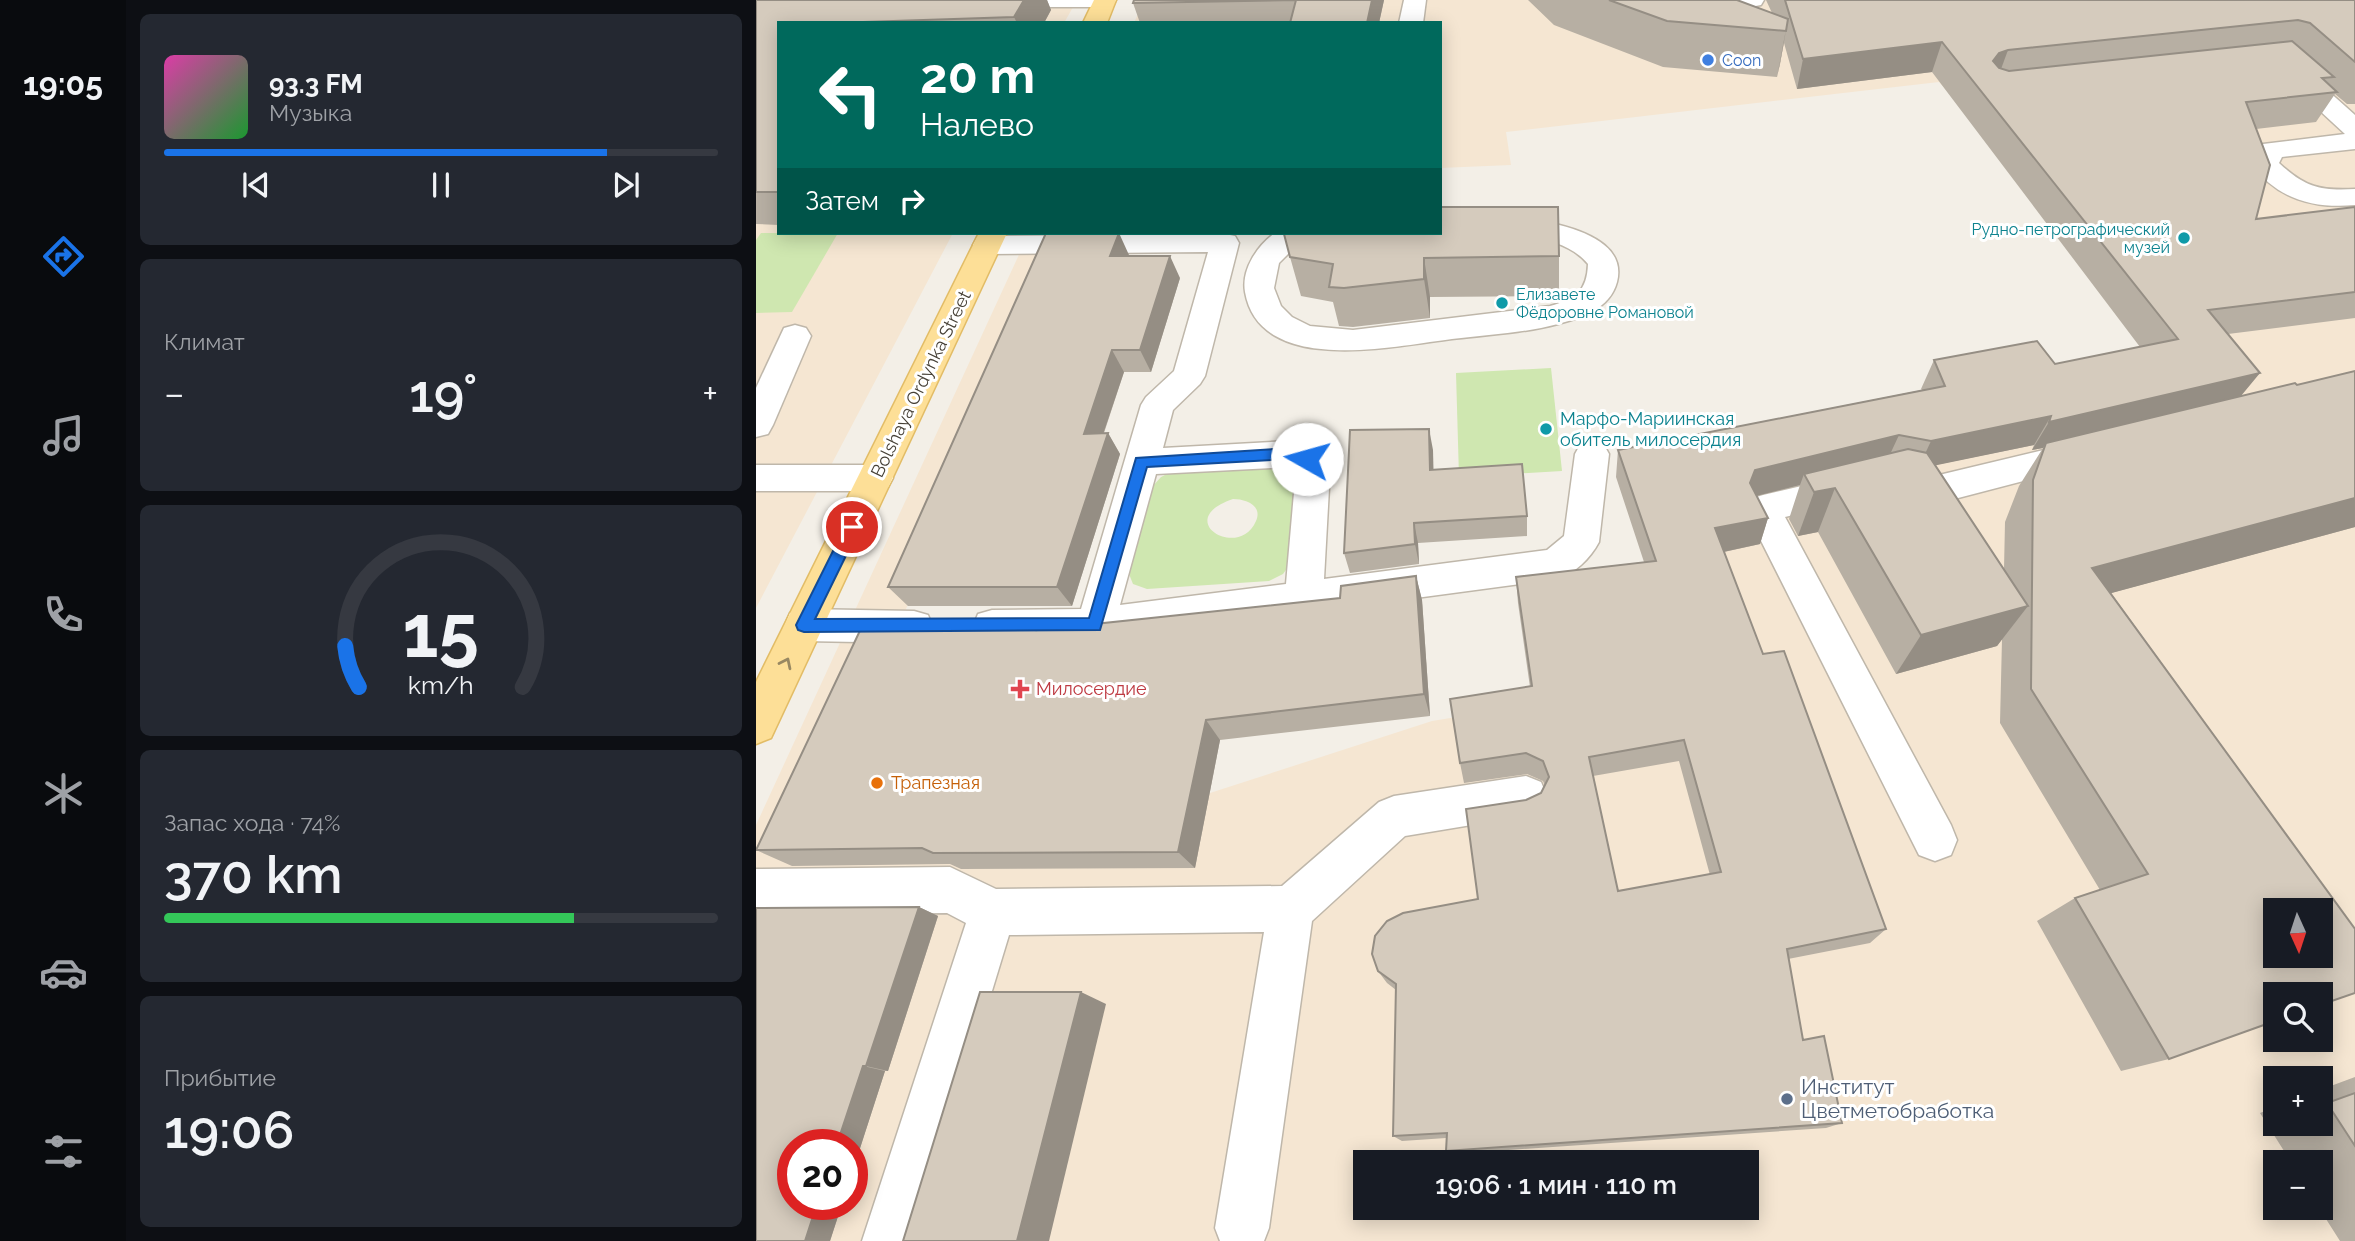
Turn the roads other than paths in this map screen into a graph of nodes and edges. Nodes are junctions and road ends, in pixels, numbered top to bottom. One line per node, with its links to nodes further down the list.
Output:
1 (988, 0): 2 (lane)
2 (1105, 0): 6 (main road)
3 (1415, 0): 7 (lane)
4 (1709, 0): 5 (lane)
5 (1753, 0)
6 (1096, 21)
7 (1411, 21)
8 (2266, 62): 9 (lane)
9 (2355, 129)
10 (2355, 141): 11 (lane)
11 (2355, 197)
12 (1442, 222): 16 (lane)
13 (990, 239): 15 (lane); 24 (main road, Bolshaya Ordynka Street)
14 (1284, 241): 15 (lane); 16 (lane)
15 (1225, 243): 17 (lane)
16 (1258, 280): 17 (lane)
17 (1214, 281): 22 (lane)
18 (794, 336): 19 (lane)
19 (756, 425)
20 (2114, 446): 30 (lane)
21 (1592, 454): 25 (lane)
22 (1141, 462): 25 (lane); 27 (lane)
23 (756, 478): 24 (lane)
24 (876, 478): 26 (main road, Bolshaya Ordynka Street)
25 (1304, 598): 27 (lane)
26 (804, 625): 27 (lane); 28 (main road, Bolshaya Ordynka Street, one-way to 26)
27 (1095, 625)
28 (756, 725)
29 (1526, 796): 32 (lane)
30 (1935, 840)
31 (756, 892): 33 (lane)
32 (1291, 909): 33 (lane); 34 (lane)
33 (993, 912): 35 (lane)
34 (1242, 1228)
35 (889, 1241)

